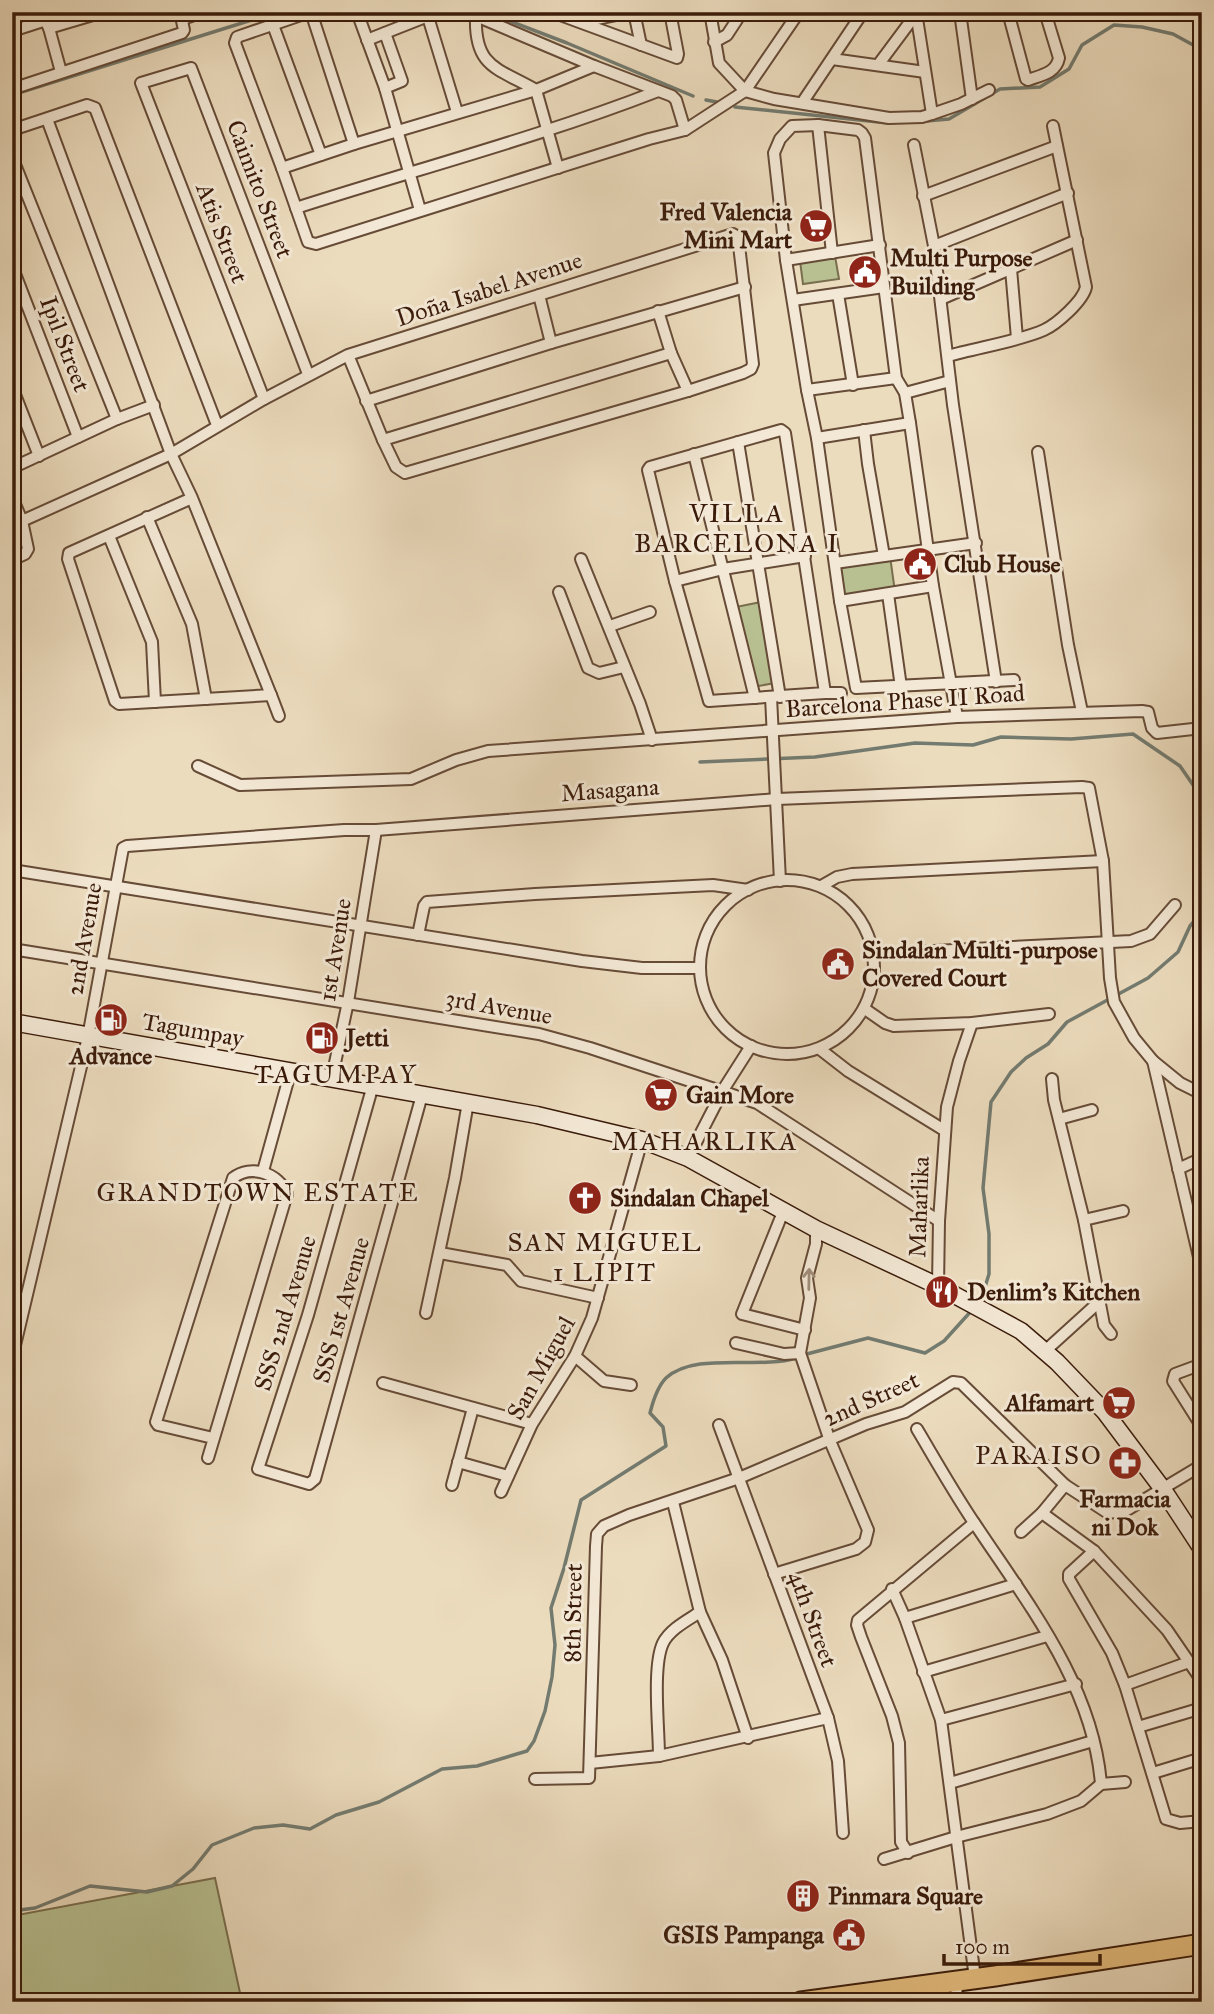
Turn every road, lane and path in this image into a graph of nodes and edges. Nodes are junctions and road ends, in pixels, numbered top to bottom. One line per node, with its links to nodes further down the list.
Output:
1 (103, 12): 19 (street)
2 (203, 12): 18 (street)
3 (311, 12): 21 (street); 50 (street)
4 (357, 12): 24 (street)
5 (633, 12): 20 (street); 26 (street)
6 (670, 12): 26 (street)
7 (710, 12): 25 (street)
8 (742, 12): 25 (street)
9 (799, 12): 38 (street)
10 (863, 12): 27 (street)
11 (960, 12): 39 (street)
12 (1008, 12): 13 (street)
13 (1045, 12)
14 (558, 13): 20 (street)
15 (916, 13): 28 (street); 31 (street)
16 (433, 14): 23 (street); 41 (street)
17 (471, 14): 29 (street); 35 (street)
18 (182, 16): 30 (street)
19 (44, 20): 22 (street); 30 (street)
20 (581, 22): 26 (street)
21 (272, 25): 53 (street); 55 (street)
22 (12, 31)
23 (385, 33): 24 (street); 33 (street)
24 (368, 40): 33 (street)
25 (715, 42): 38 (street)
26 (641, 45)
27 (832, 59): 28 (street); 40 (street)
28 (878, 65): 31 (street)
29 (594, 66): 35 (street); 37 (street)
30 (61, 72): 34 (street)
31 (925, 72): 42 (street)
32 (141, 83): 81 (street, Caimito Street); 89 (street, Atis Street)
33 (385, 88): 49 (street)
34 (12, 89)
35 (536, 90): 41 (street); 46 (street)
36 (989, 90): 39 (street)
37 (659, 91): 46 (street); 48 (street)
38 (745, 91): 40 (street); 48 (street)
39 (972, 99): 42 (street)
40 (802, 103): 42 (street)
41 (457, 112): 49 (street)
42 (932, 114)
43 (47, 119): 47 (street); 91 (street); 94 (street)
44 (818, 125): 63 (street); 65 (street); 66 (street)
45 (1053, 126): 52 (street)
46 (548, 129): 56 (street); 57 (street)
47 (12, 130)
48 (685, 130): 56 (street)
49 (396, 131): 50 (street); 57 (street)
50 (354, 144): 53 (street)
51 (914, 145): 59 (street)
52 (1057, 146): 58 (street); 59 (street)
53 (321, 155): 55 (street)
54 (12, 157): 92 (street)
55 (282, 168): 60 (street)
56 (558, 168): 61 (street)
57 (408, 172): 60 (street); 61 (street)
58 (1068, 193): 62 (street); 64 (street)
59 (923, 196): 64 (street)
60 (296, 208): 61 (street)
61 (419, 210)
62 (1077, 240): 68 (street); 76 (street)
63 (880, 246): 65 (street); 69 (street)
64 (934, 246): 73 (street)
65 (832, 253): 66 (street)
66 (786, 260): 74 (street)
67 (12, 266): 96 (street, Ipil Street)
68 (1011, 269): 73 (street); 76 (street)
69 (884, 287): 71 (street); 82 (street)
70 (745, 288): 72 (street, Doña Isabel Avenue); 75 (street); 87 (street)
71 (838, 293): 74 (street); 84 (street)
72 (539, 295): 77 (street); 79 (street, Doña Isabel Avenue)
73 (941, 299): 80 (street)
74 (793, 300): 86 (street)
75 (658, 311): 77 (street); 78 (street)
76 (1017, 338): 80 (street)
77 (551, 342): 90 (street)
78 (671, 353): 87 (street); 98 (street)
79 (348, 355): 81 (street, Doña Isabel Avenue); 90 (street)
80 (948, 356): 83 (street)
81 (308, 374): 89 (street, Doña Isabel Avenue)
82 (896, 377): 84 (street); 88 (street)
83 (950, 381): 88 (street); 110 (street)
84 (853, 385): 86 (street)
85 (12, 387): 103 (street)
86 (807, 390): 97 (street)
87 (688, 391): 98 (street)
88 (905, 393): 93 (street)
89 (264, 399): 94 (street, Doña Isabel Avenue)
90 (366, 401): 98 (street)
91 (154, 405): 92 (street); 101 (street)
92 (117, 419): 96 (street)
93 (910, 423): 95 (street); 111 (street)
94 (217, 425): 101 (street, Doña Isabel Avenue)
95 (864, 430): 97 (street); 112 (street)
96 (78, 437): 103 (street)
97 (817, 438): 117 (street)
98 (383, 440)
99 (738, 442): 102 (street); 113 (street); 116 (street)
100 (1038, 452): 138 (street)
101 (171, 454): 106 (street); 108 (street, Doña Isabel Avenue)
102 (694, 454): 118 (street); 119 (street)
103 (39, 456): 104 (street)
104 (12, 468)
105 (12, 496): 108 (street)
106 (192, 498): 107 (street); 133 (street)
107 (147, 517): 109 (street); 136 (street)
108 (22, 521): 115 (street)
109 (109, 536): 137 (street); 137 (street)
110 (976, 542): 111 (street); 128 (street)
111 (928, 550): 112 (street); 120 (street)
112 (884, 555): 117 (street)
113 (805, 556): 116 (street); 131 (street)
114 (581, 559): 125 (street)
115 (12, 560)
116 (757, 563): 118 (street); 134 (street)
117 (835, 563): 123 (street)
118 (723, 569): 119 (street); 135 (street)
119 (675, 581): 135 (street)
120 (933, 586): 122 (street); 129 (street)
121 (559, 592): 126 (street)
122 (888, 594): 123 (street); 130 (street)
123 (840, 601): 130 (street)
124 (650, 612): 125 (street)
125 (610, 626): 126 (street)
126 (624, 667): 143 (street)
127 (1014, 680): 128 (street)
128 (996, 682): 129 (street)
129 (952, 685): 130 (street); 140 (street)
130 (901, 687)
131 (825, 693): 132 (street); 134 (street)
132 (841, 693)
133 (271, 695): 136 (street); 139 (street)
134 (775, 697): 135 (street); 142 (street)
135 (755, 698)
136 (206, 699): 137 (street)
137 (155, 702)
138 (1082, 712): 140 (street, Barcelona Phase II Road); 141 (street, Barcelona Phase II Road)
139 (279, 716)
140 (957, 717): 142 (street, Barcelona Phase II Road)
141 (1202, 728)
142 (771, 730): 143 (street, Barcelona Phase II Road); 145 (street)
143 (652, 740): 144 (street, Barcelona Phase II Road)
144 (198, 766)
145 (777, 799): 146 (street, Masagana); 148 (street, Masagana); 150 (street)
146 (376, 830): 147 (street, Masagana); 155 (street, 1st Avenue)
147 (123, 848): 152 (street, 2nd Avenue)
148 (1104, 861): 151 (street); 157 (street)
149 (12, 870): 152 (street)
150 (780, 881): 151 (street); 153 (street)
151 (823, 885): 159 (street)
152 (114, 886): 155 (street); 160 (street, 2nd Avenue)
153 (748, 890): 156 (street); 161 (street)
154 (1175, 905): 157 (street)
155 (359, 927): 156 (street); 162 (street, 1st Avenue)
156 (418, 935): 161 (street)
157 (1109, 943): 159 (street); 170 (street)
158 (12, 949): 160 (street, 3rd Avenue)
159 (875, 954): 163 (street)
160 (102, 963): 162 (street, 3rd Avenue); 167 (street, 2nd Avenue)
161 (698, 968): 168 (street)
162 (348, 1002): 172 (street, 1st Avenue); 175 (street, 3rd Avenue)
163 (865, 1009): 166 (street); 169 (street)
164 (1049, 1014): 166 (street)
165 (12, 1022): 167 (main road, Tagumpay)
166 (972, 1023): 181 (street, Maharlika)
167 (88, 1037): 171 (main road, Tagumpay); 204 (street, 2nd Avenue)
168 (751, 1046): 169 (street); 175 (street)
169 (821, 1049): 181 (street, Maharlika)
170 (1153, 1061): 176 (street); 185 (street)
171 (291, 1070): 172 (main road, Tagumpay); 186 (street)
172 (332, 1077): 174 (main road, Tagumpay)
173 (1052, 1079): 180 (street)
174 (373, 1085): 177 (main road, Tagumpay); 218 (street, SSS 2nd Avenue)
175 (723, 1090): 183 (street); 190 (street, 3rd Avenue)
176 (1202, 1094)
177 (422, 1095): 178 (main road, Tagumpay); 218 (street, SSS 1st Avenue)
178 (468, 1102): 182 (main road, Tagumpay); 192 (street)
179 (1092, 1110): 180 (street)
180 (1059, 1119): 189 (street)
181 (944, 1130): 190 (street, Maharlika)
182 (642, 1140): 183 (main road, Tagumpay); 195 (street, San Miguel)
183 (688, 1158): 188 (main road, Tagumpay)
184 (1202, 1158): 185 (street)
185 (1178, 1169): 193 (street)
186 (262, 1171): 213 (street); 213 (street)
187 (1123, 1211): 189 (street)
188 (783, 1212): 191 (main road, Tagumpay); 198 (street)
189 (1084, 1220): 196 (street)
190 (939, 1221): 194 (street, Maharlika)
191 (816, 1229): 194 (main road, Tagumpay); 198 (street, one-way to 191)
192 (440, 1253): 195 (street); 197 (street)
193 (1202, 1270)
194 (938, 1286): 201 (main road, Tagumpay)
195 (598, 1298): 203 (street, San Miguel)
196 (1099, 1302): 199 (street); 201 (street)
197 (426, 1313)
198 (805, 1330): 202 (street)
199 (1111, 1334)
200 (736, 1343): 202 (street)
201 (1045, 1351): 223 (main road, Tagumpay)
202 (801, 1354): 214 (street)
203 (575, 1356): 207 (street); 209 (street, San Miguel)
204 (12, 1358)
205 (1202, 1364): 211 (street)
206 (383, 1383): 208 (street)
207 (631, 1385)
208 (473, 1408): 209 (street); 216 (street)
209 (532, 1424): 219 (street, San Miguel)
210 (719, 1425): 220 (street, 4th Street)
211 (1202, 1427)
212 (917, 1429): 227 (street)
213 (214, 1438): 215 (street)
214 (830, 1441): 220 (street, 2nd Street); 222 (street, 2nd Street); 231 (street)
215 (208, 1458)
216 (458, 1462): 219 (street); 221 (street)
217 (1202, 1465): 223 (street, 2nd Street)
218 (259, 1471)
219 (508, 1476): 224 (street, San Miguel)
220 (739, 1478): 225 (street, 2nd Street); 231 (street, 4th Street)
221 (452, 1485)
222 (1065, 1485): 223 (street, 2nd Street); 226 (street)
223 (1162, 1488): 229 (main road, Tagumpay)
224 (501, 1492)
225 (673, 1502): 234 (street); 250 (street, 8th Street)
226 (1042, 1513): 228 (street); 230 (street)
227 (974, 1523): 232 (street); 233 (street)
228 (1021, 1532)
229 (1202, 1549)
230 (1094, 1551): 237 (street); 241 (street)
231 (774, 1574): 243 (street, 4th Street)
232 (1016, 1584): 235 (street); 236 (street)
233 (892, 1589): 235 (street); 259 (street)
234 (700, 1612): 246 (street); 248 (street)
235 (905, 1618): 238 (street)
236 (1047, 1636): 238 (street); 240 (street)
237 (1189, 1662): 239 (street); 241 (street)
238 (923, 1672): 244 (street)
239 (1202, 1681)
240 (1076, 1684): 244 (street); 247 (street)
241 (1125, 1685): 245 (street)
242 (1202, 1708): 245 (street)
243 (828, 1718): 246 (street); 257 (street, 4th Street)
244 (941, 1720): 254 (street)
245 (1138, 1727): 251 (street)
246 (748, 1738): 248 (street)
247 (1094, 1741): 254 (street); 255 (street)
248 (659, 1756): 250 (street)
249 (1202, 1758): 251 (street)
250 (590, 1763): 252 (street, 8th Street)
251 (1153, 1773): 256 (street)
252 (535, 1779)
253 (1125, 1782): 255 (street)
254 (950, 1783): 258 (street)
255 (1101, 1784): 258 (street)
256 (1202, 1821)
257 (843, 1833)
258 (956, 1837): 259 (street); 262 (street)
259 (908, 1853): 260 (street)
260 (884, 1859)
261 (1202, 1944): 262 (highway)
262 (966, 1979): 263 (highway); 264 (street)
263 (801, 2002)
264 (956, 2002)

